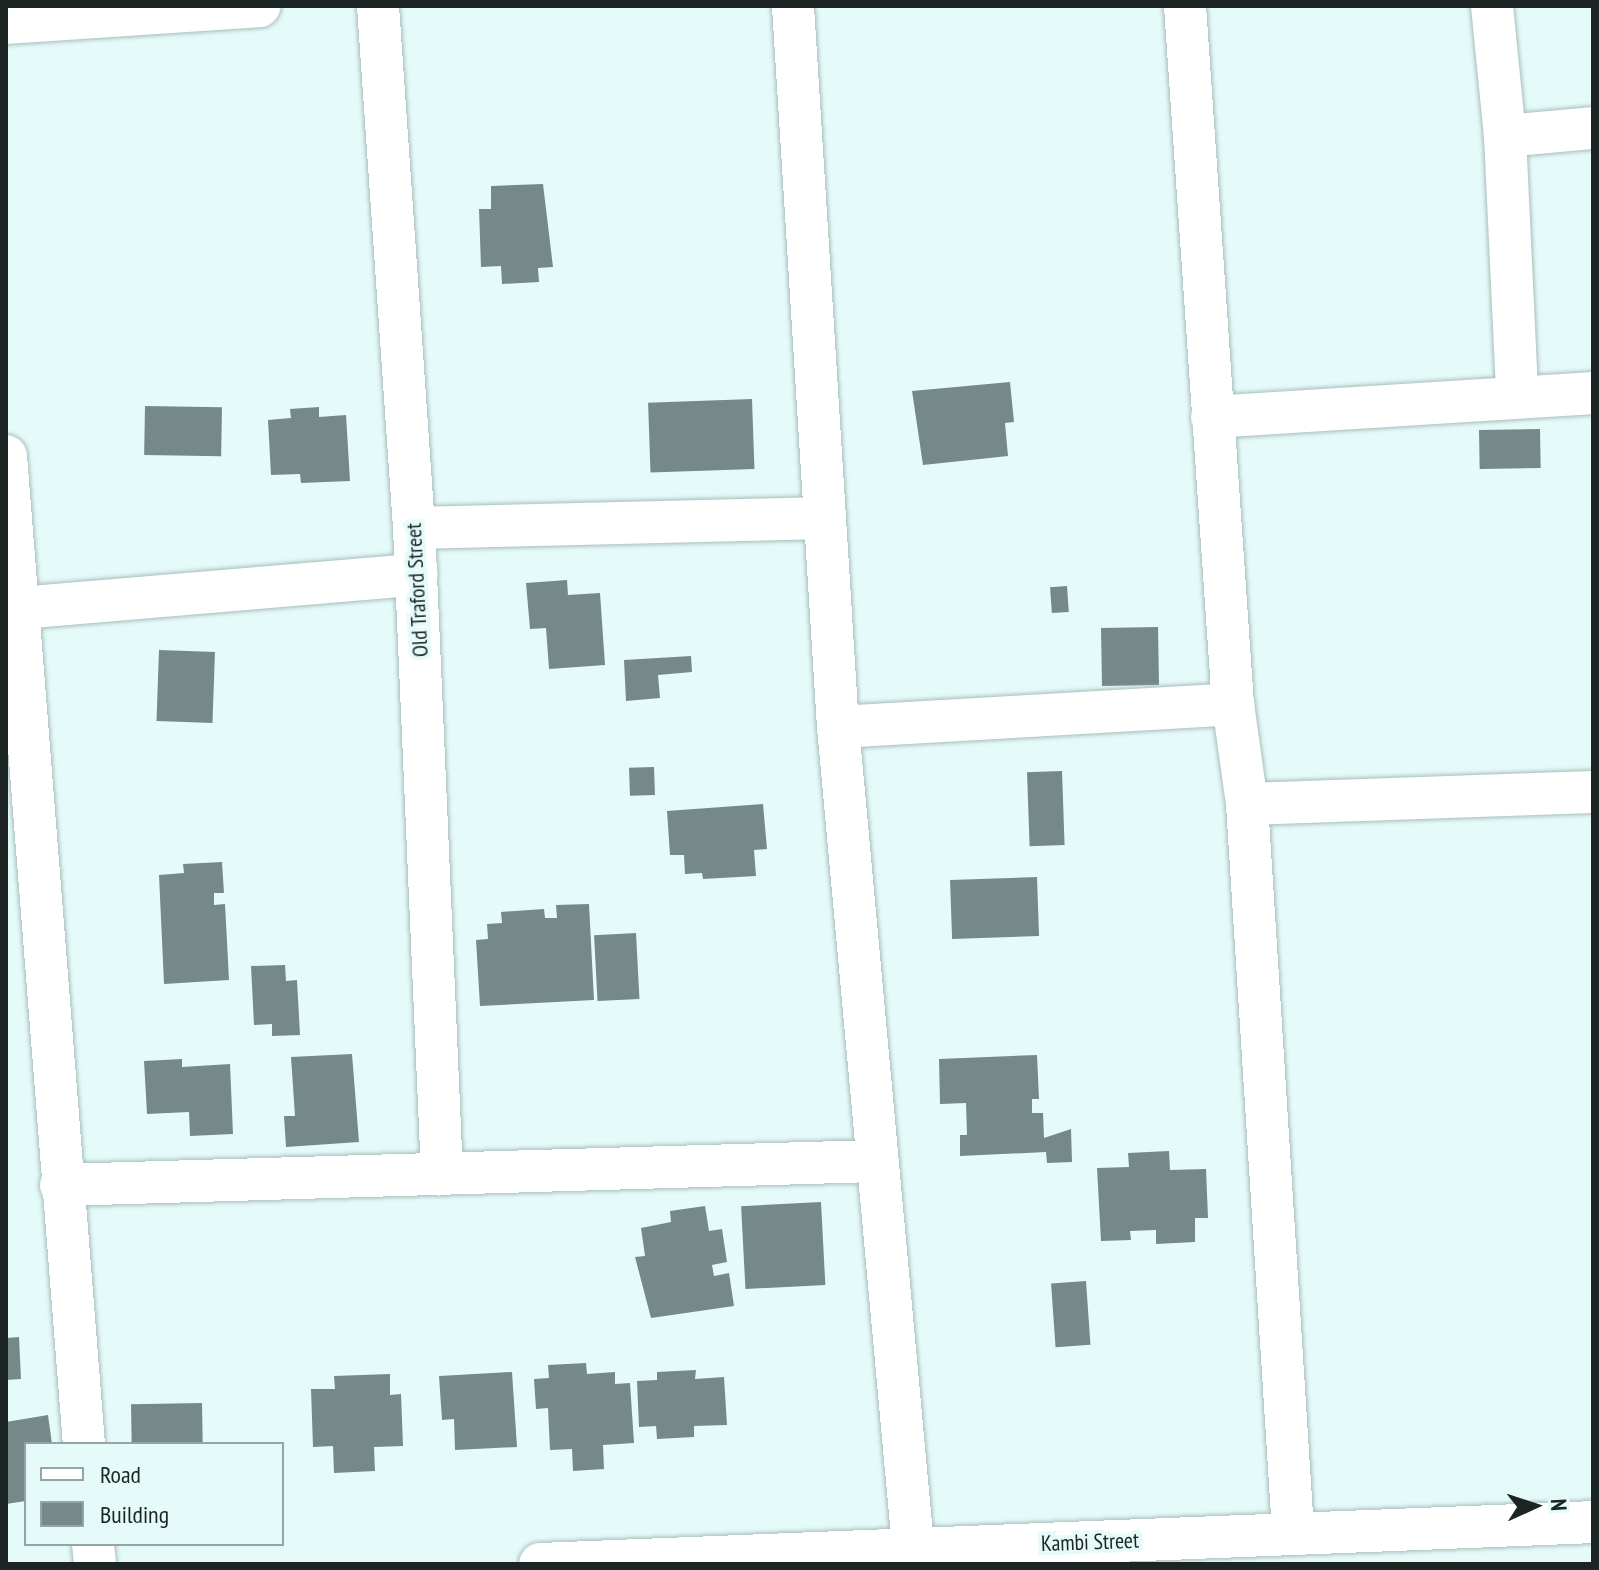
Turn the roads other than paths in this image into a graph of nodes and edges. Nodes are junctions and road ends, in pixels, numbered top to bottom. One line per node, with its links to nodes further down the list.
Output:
1 (259, 6): 6 (street)
2 (378, 6): 14 (street, Old Traford Street)
3 (793, 6): 13 (street)
4 (1185, 6): 11 (street)
5 (1492, 6): 8 (street)
6 (6, 23)
7 (1593, 128): 8 (street)
8 (1505, 136): 10 (street)
9 (1593, 393): 10 (street)
10 (1517, 395): 11 (street)
11 (1212, 417): 17 (street)
12 (6, 456): 16 (street)
13 (825, 518): 14 (street); 18 (street)
14 (414, 528): 15 (street, Old Traford Street)
15 (417, 575): 16 (street); 23 (street, Old Traford Street)
16 (20, 608): 21 (street)
17 (1233, 704): 18 (street); 20 (street)
18 (838, 727): 22 (street)
19 (1593, 792): 20 (street)
20 (1247, 804): 27 (street)
21 (21, 833): 24 (street)
22 (875, 1161): 23 (street); 28 (street)
23 (442, 1174): 24 (street)
24 (61, 1185): 25 (street)
25 (84, 1442)
26 (1593, 1522): 27 (street, Kambi Street)
27 (1293, 1532): 29 (street, Kambi Street)
28 (913, 1547): 29 (street, Kambi Street); 30 (street, Kambi Street)
29 (1154, 1552)
30 (540, 1564)

